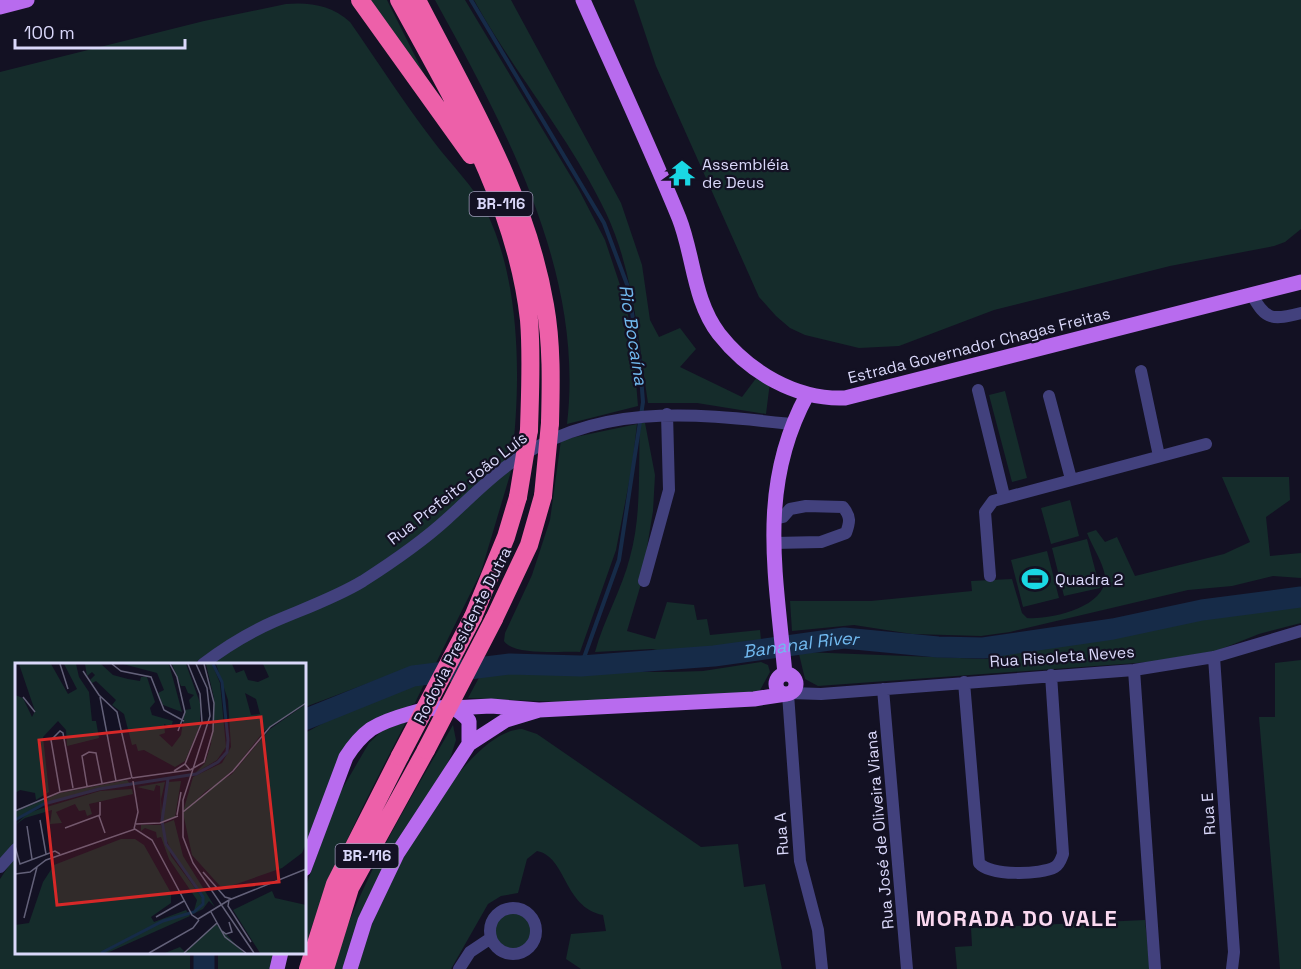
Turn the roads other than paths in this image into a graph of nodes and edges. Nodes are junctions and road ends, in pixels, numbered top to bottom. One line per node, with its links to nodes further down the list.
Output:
1 (27, 0): 6 (main road)
2 (360, 0): 7 (highway)
3 (399, 0): 7 (highway, Rodovia Presidente Dutra / BR-116)
4 (417, 0): 43 (highway, Rodovia Presidente Dutra / BR-116, bridge)
5 (583, 0): 13 (main road, Estrada Governador Chagas Freitas)
6 (0, 7)
7 (496, 190): 42 (highway, Rodovia Presidente Dutra / BR-116, bridge)
8 (1301, 282): 9 (main road, Estrada Governador Chagas Freitas)
9 (1252, 295): 10 (street); 12 (main road, Estrada Governador Chagas Freitas)
10 (1301, 314)
11 (1141, 370): 18 (street)
12 (975, 380): 13 (main road, Estrada Governador Chagas Freitas); 20 (street)
13 (807, 395): 16 (main road)
14 (1049, 396): 19 (street)
15 (667, 414): 16 (street, Rua Prefeito João Luís); 24 (street); 27 (street, Rua Prefeito João Luís)
16 (791, 424): 21 (main road)
17 (1206, 444): 18 (street)
18 (1159, 456): 19 (street)
19 (1071, 479): 20 (street)
20 (1004, 496): 23 (street)
21 (774, 519): 22 (main road); 22 (street)
22 (774, 543): 31 (main road)
23 (990, 576)
24 (644, 581)
25 (1301, 632): 26 (street, Rua Risoleta Neves)
26 (1214, 657): 28 (street, Rua Risoleta Neves); 49 (street, Rua E)
27 (204, 663)
28 (1134, 670): 29 (street, Rua Risoleta Neves); 48 (street)
29 (1051, 675): 30 (street, Rua Risoleta Neves); 30 (street)
30 (964, 682): 32 (street, Rua Risoleta Neves)
31 (786, 685): 32 (street, Rua Risoleta Neves); 34 (main road, Rua Risoleta Neves); 46 (street, Rua A)
32 (884, 689): 47 (street, Rua José de Oliveira Viana)
33 (452, 708): 34 (main road, Rua Risoleta Neves); 35 (main road); 37 (main road, Rua Risoleta Neves)
34 (539, 710): 35 (main road)
35 (469, 744): 44 (main road)
36 (15, 850): 38 (street)
37 (306, 863)
38 (0, 867)
39 (491, 938): 45 (street)
40 (280, 954): 41 (main road)
41 (277, 969)
42 (308, 969)
43 (325, 969)
44 (350, 969)
45 (459, 969)
46 (822, 969)
47 (907, 969)
48 (1155, 969)
49 (1232, 969)

